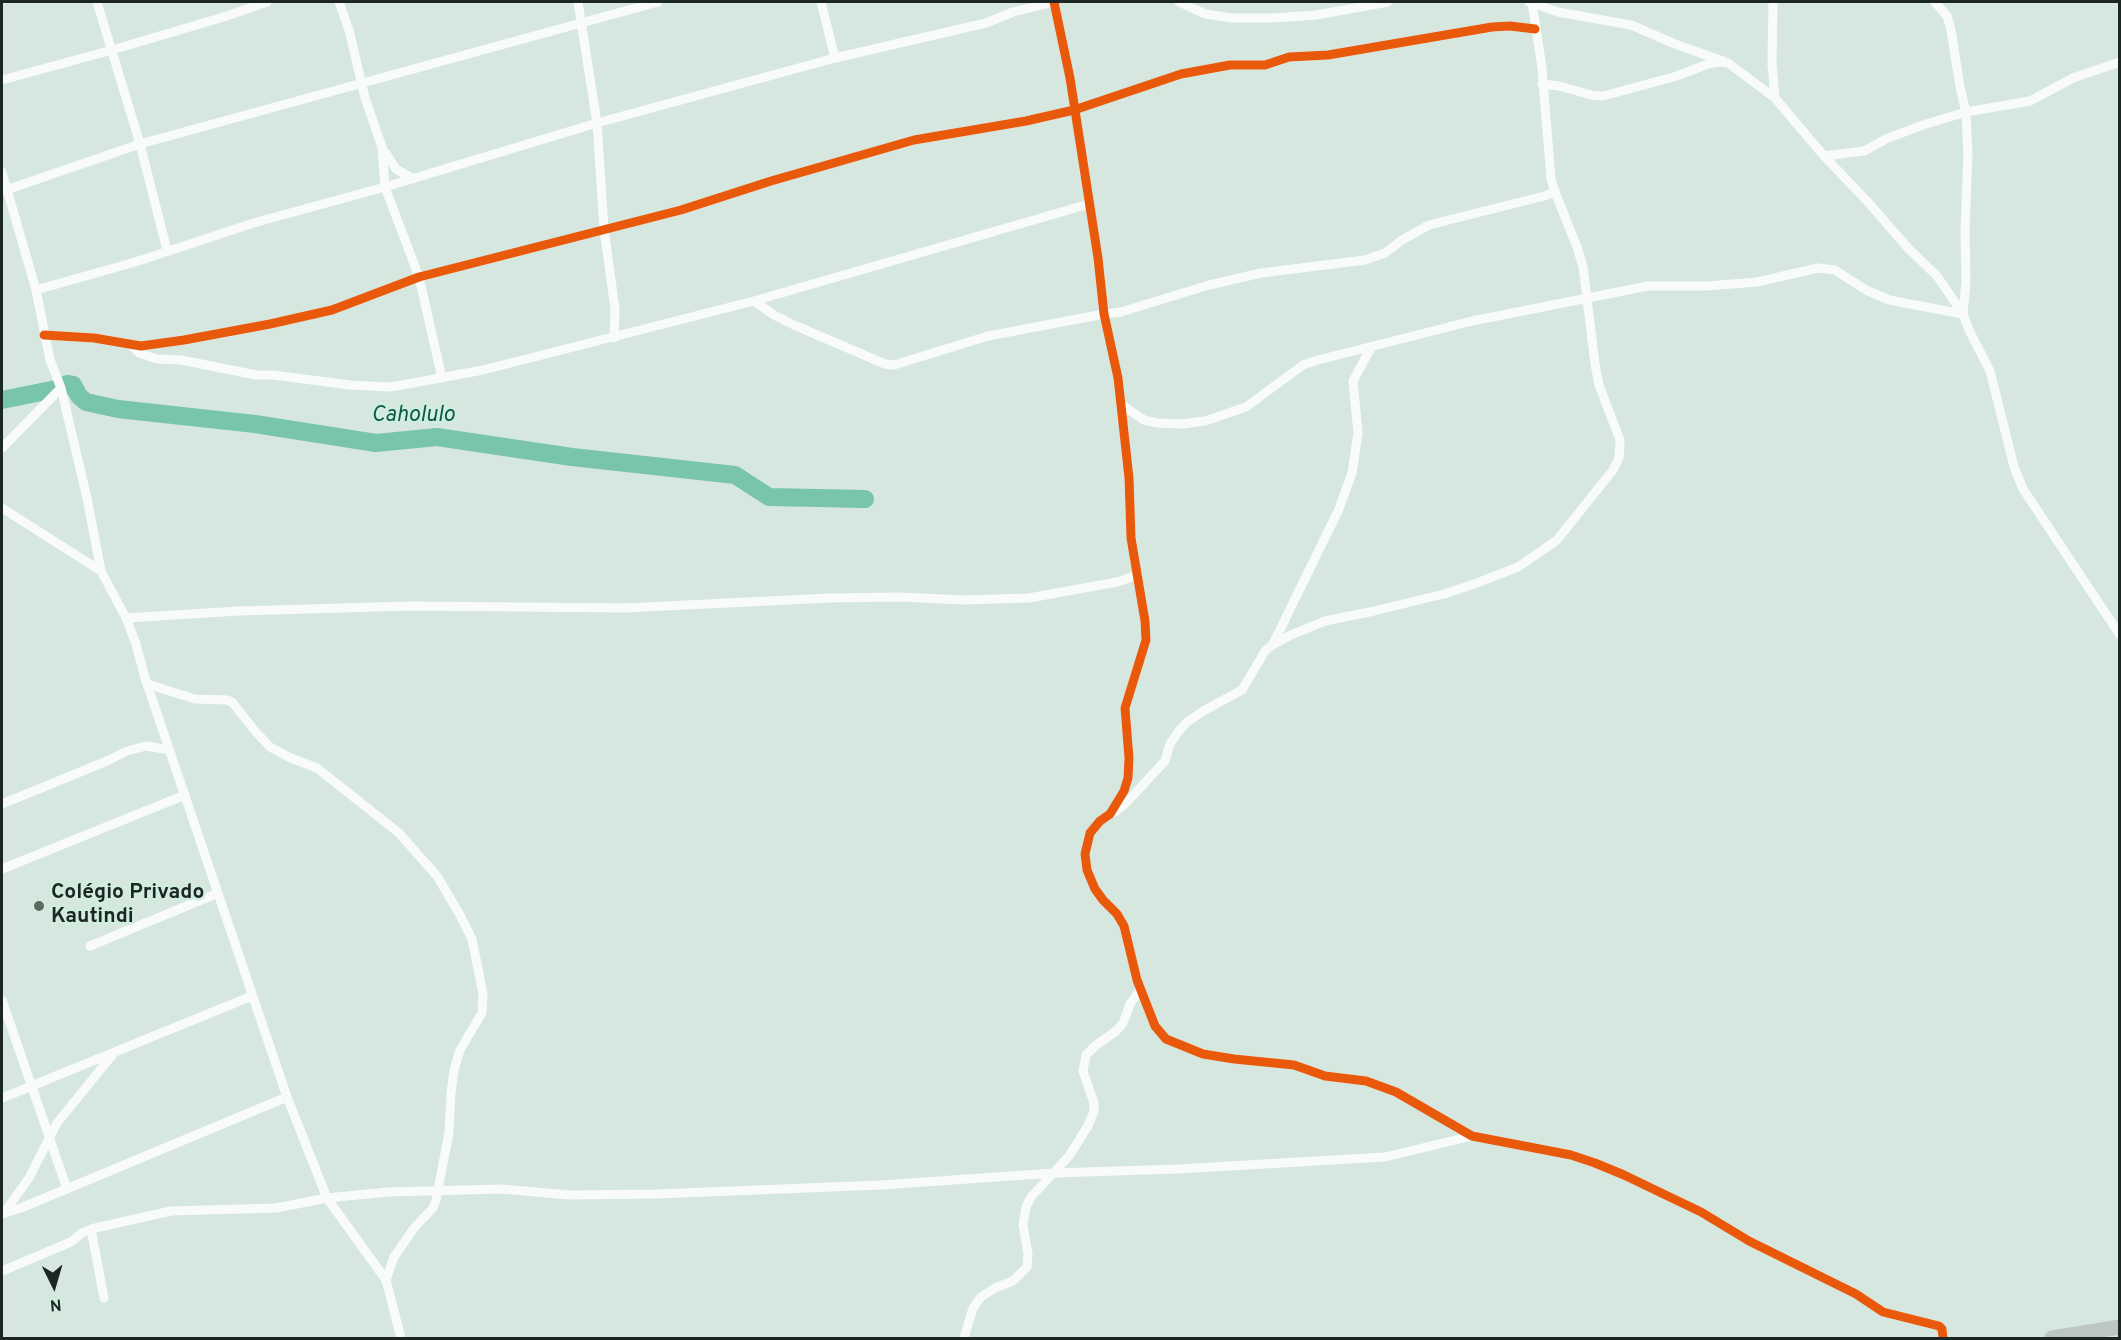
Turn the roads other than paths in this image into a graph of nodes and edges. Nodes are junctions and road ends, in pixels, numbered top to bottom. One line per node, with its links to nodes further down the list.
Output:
1 (97, 2): 15 (street)
2 (267, 2): 15 (street)
3 (339, 2): 20 (street)
4 (578, 2): 13 (street)
5 (658, 2): 13 (street)
6 (821, 2): 16 (street)
7 (1054, 2): 16 (street); 23 (street)
8 (1179, 2): 9 (street)
9 (1388, 2)
10 (1531, 2): 14 (street); 18 (street)
11 (1773, 2): 22 (street)
12 (1935, 2): 24 (street)
13 (582, 24): 20 (street); 25 (street)
14 (1535, 28): 21 (street); 23 (street)
15 (112, 50): 19 (street); 26 (street)
16 (835, 58): 25 (street)
17 (2120, 62): 24 (street)
18 (1728, 63): 21 (street); 22 (street)
19 (2, 80)
20 (361, 82): 26 (street); 27 (street)
21 (1542, 84): 33 (street)
22 (1775, 98): 28 (street)
23 (1074, 110): 34 (street); 35 (street)
24 (1966, 112): 28 (street); 42 (street)
25 (597, 123): 30 (street); 35 (street)
26 (140, 144): 32 (street); 36 (street)
27 (382, 147): 30 (street); 31 (street)
28 (1824, 156): 42 (street)
29 (2, 172): 32 (street)
30 (412, 179): 31 (street)
31 (385, 187): 36 (street); 37 (street)
32 (6, 190): 38 (street)
33 (1556, 192): 39 (street); 41 (street)
34 (1089, 204): 40 (street); 41 (street)
35 (604, 229): 37 (street); 44 (street)
36 (167, 250): 38 (street)
37 (419, 277): 45 (street); 47 (street)
38 (36, 290): 43 (street)
39 (1587, 297): 42 (street); 46 (street); 56 (street)
40 (754, 301): 41 (street); 44 (street)
41 (1104, 314): 49 (street)
42 (1963, 314): 55 (street)
43 (44, 335): 45 (street); 48 (street)
44 (614, 338): 47 (street)
45 (132, 346): 47 (street)
46 (1372, 346): 49 (street); 56 (street)
47 (442, 378)
48 (61, 388): 50 (street); 52 (street)
49 (1122, 405): 53 (street)
50 (2, 448)
51 (2, 508): 52 (street)
52 (101, 571): 54 (street)
53 (1138, 575): 54 (street); 61 (street)
54 (126, 618): 57 (street)
55 (2120, 635)
56 (1272, 645): 61 (street)
57 (147, 684): 58 (street); 76 (street)
58 (170, 750): 59 (street); 60 (street)
59 (185, 795): 62 (street); 63 (street)
60 (2, 804)
61 (1110, 814): 65 (street)
62 (2, 869)
63 (218, 893): 64 (street); 66 (street)
64 (90, 946)
65 (1140, 990): 72 (street); 74 (street)
66 (252, 996): 68 (street); 70 (street)
67 (2, 1000): 69 (street)
68 (115, 1051): 69 (street); 73 (street)
69 (30, 1086): 71 (street); 73 (street)
70 (287, 1097): 75 (street); 77 (street)
71 (2, 1098)
72 (1472, 1136): 74 (street); 86 (street)
73 (49, 1139): 75 (street); 78 (street)
74 (1054, 1173): 76 (street); 85 (street)
75 (67, 1189): 78 (street)
76 (438, 1191): 77 (street); 81 (street)
77 (327, 1198): 79 (street); 81 (street)
78 (3, 1214)
79 (91, 1229): 80 (street); 82 (street)
80 (2, 1271)
81 (386, 1280): 84 (street)
82 (105, 1298)
83 (2120, 1327): 87 (main road)
84 (401, 1338)
85 (964, 1338)
86 (1943, 1338)
87 (2052, 1338)

